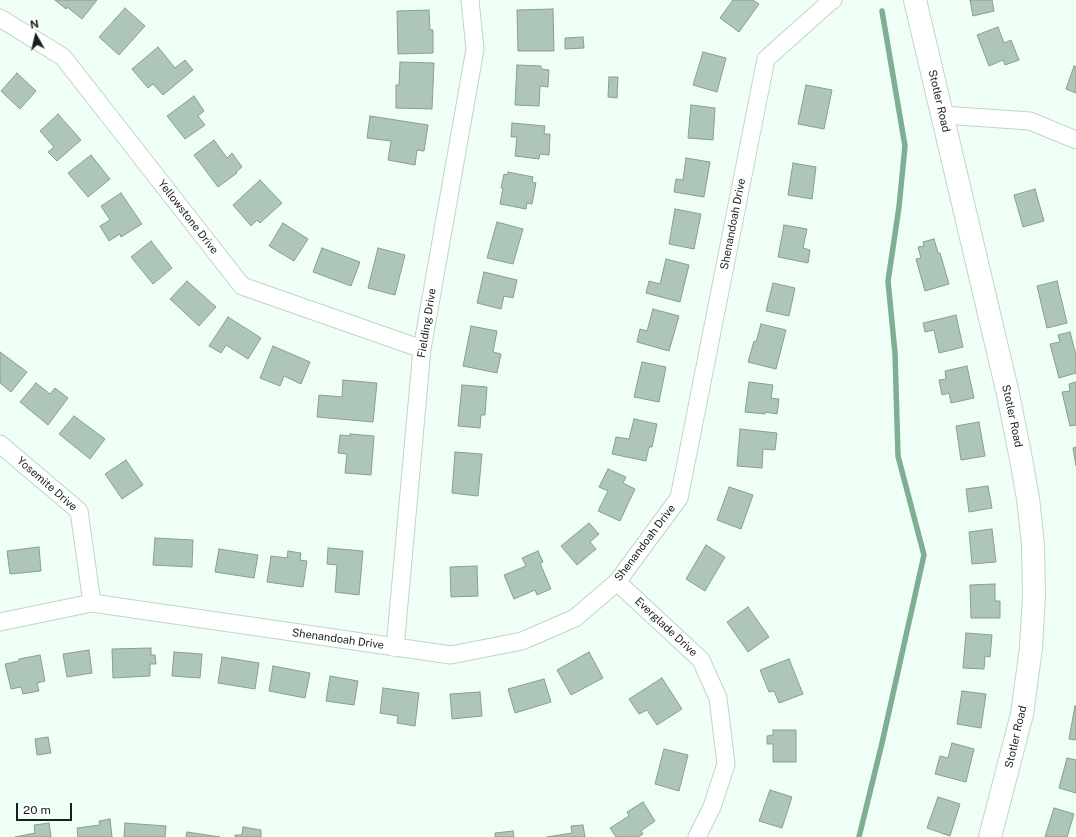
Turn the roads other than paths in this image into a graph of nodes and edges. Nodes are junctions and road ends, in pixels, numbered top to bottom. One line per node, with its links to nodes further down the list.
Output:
1 (470, 0): 7 (street, Fielding Drive)
2 (831, 0): 9 (street, Shenandoah Drive)
3 (916, 0): 5 (street, Stotler Road)
4 (0, 18): 7 (street, Yellowstone Drive)
5 (942, 115): 6 (street); 14 (street, Stotler Road)
6 (1076, 140)
7 (422, 349): 12 (street, Fielding Drive)
8 (0, 444): 10 (street, Yosemite Drive)
9 (618, 582): 12 (street, Shenandoah Drive); 13 (street, Everglade Drive)
10 (92, 603): 11 (street, Shenandoah Drive); 12 (street, Shenandoah Drive)
11 (0, 622)
12 (395, 648)
13 (697, 837)
14 (990, 837)

